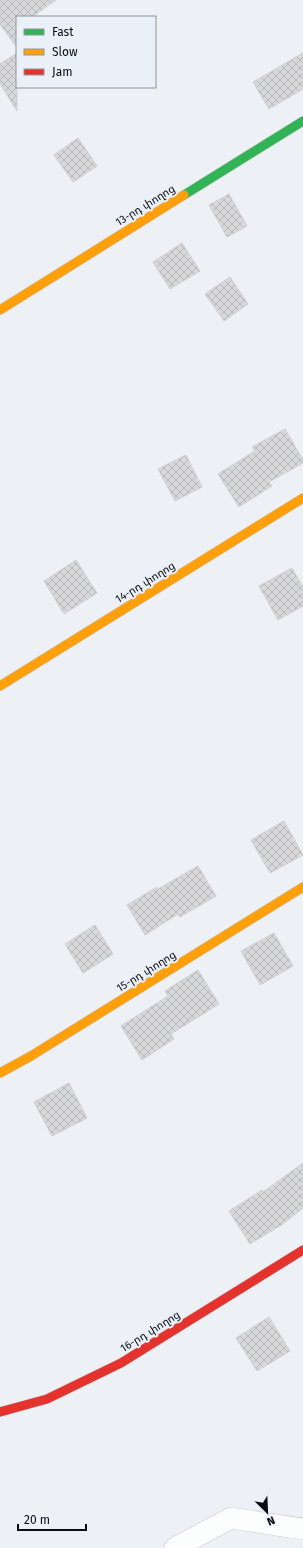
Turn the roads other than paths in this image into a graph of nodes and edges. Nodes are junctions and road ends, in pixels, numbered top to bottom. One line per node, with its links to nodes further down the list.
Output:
1 (303, 121): 2 (street, 13-րդ փողոց)
2 (0, 310)
3 (303, 498): 4 (street, 14-րդ փողոց)
4 (0, 686)
5 (303, 887): 6 (street, 15-րդ փողոց)
6 (0, 1073)
7 (303, 1250): 8 (street, 16-րդ փողոց)
8 (0, 1412)
9 (303, 1528): 10 (street)
10 (175, 1548)

